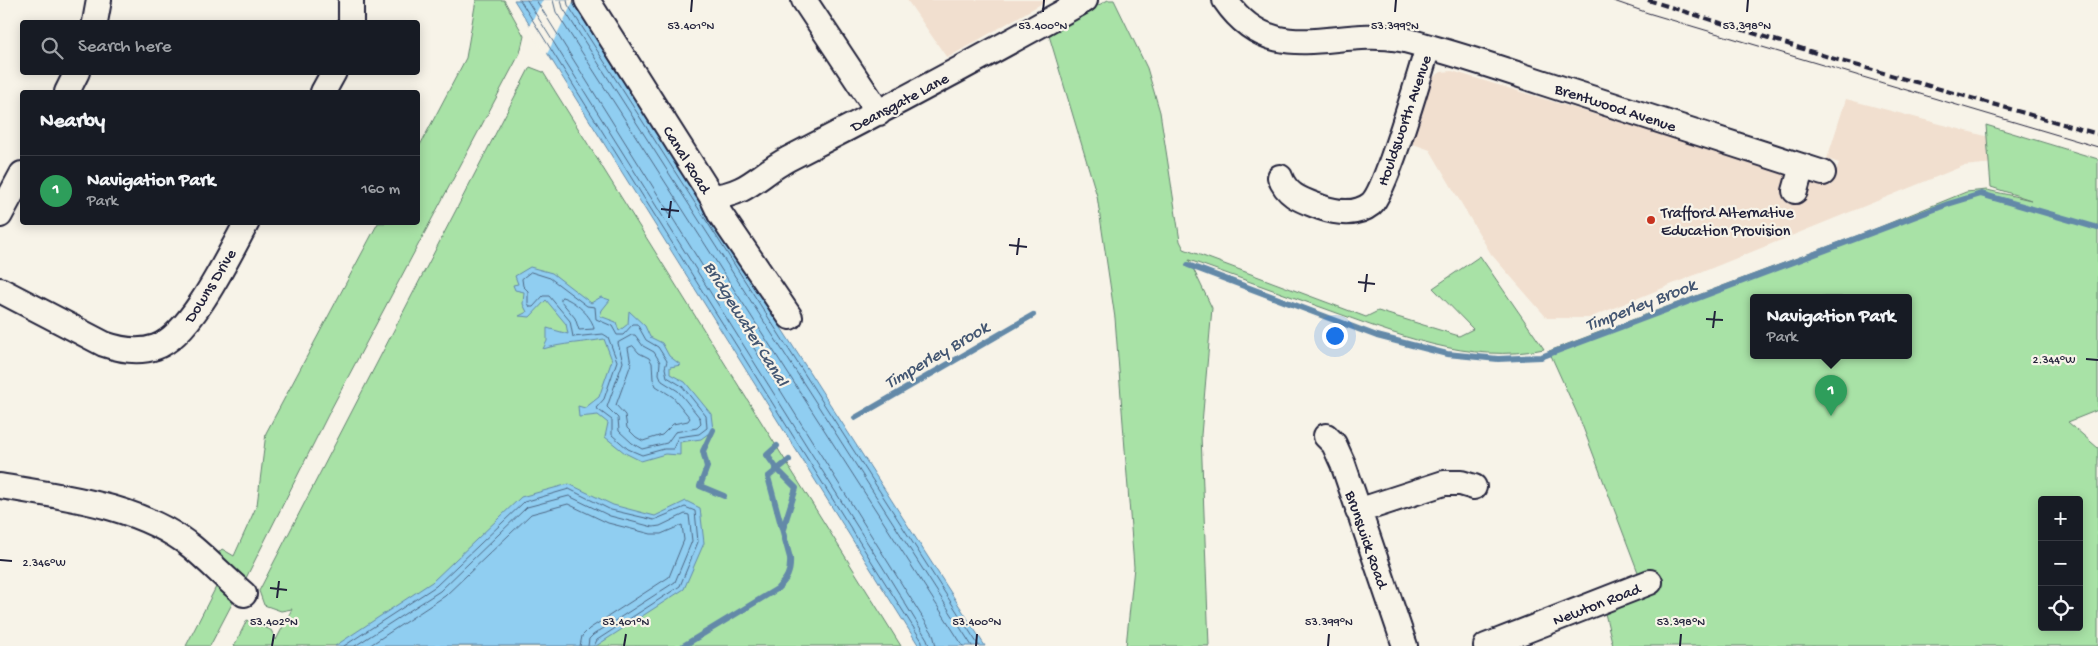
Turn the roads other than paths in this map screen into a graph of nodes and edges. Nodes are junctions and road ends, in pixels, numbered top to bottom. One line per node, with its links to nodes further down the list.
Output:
1 (99, 0): 7 (street)
2 (351, 0): 8 (street)
3 (587, 0): 18 (street, Canal Road)
4 (804, 0): 14 (street)
5 (1085, 0): 14 (street, Deansgate Lane)
6 (1225, 0): 9 (street, Brentwood Avenue)
7 (94, 20)
8 (351, 20)
9 (1428, 47): 15 (street, Houldsworth Avenue); 17 (street, Brentwood Avenue)
10 (76, 75): 12 (street)
11 (332, 75): 13 (street)
12 (68, 90)
13 (324, 90)
14 (880, 113): 18 (street, Deansgate Lane)
15 (1280, 177)
16 (20, 178): 19 (street)
17 (1795, 191)
18 (712, 197): 22 (street, Canal Road)
19 (0, 215)
20 (245, 225): 21 (street, Downs Drive)
21 (0, 290)
22 (790, 317)
23 (1326, 436): 26 (street, Brunswick Road)
24 (0, 486): 28 (street)
25 (1474, 488): 26 (street)
26 (1358, 511): 29 (street, Brunswick Road)
27 (1650, 582): 30 (street, Newton Road)
28 (244, 594)
29 (1405, 646)
30 (1486, 646)

